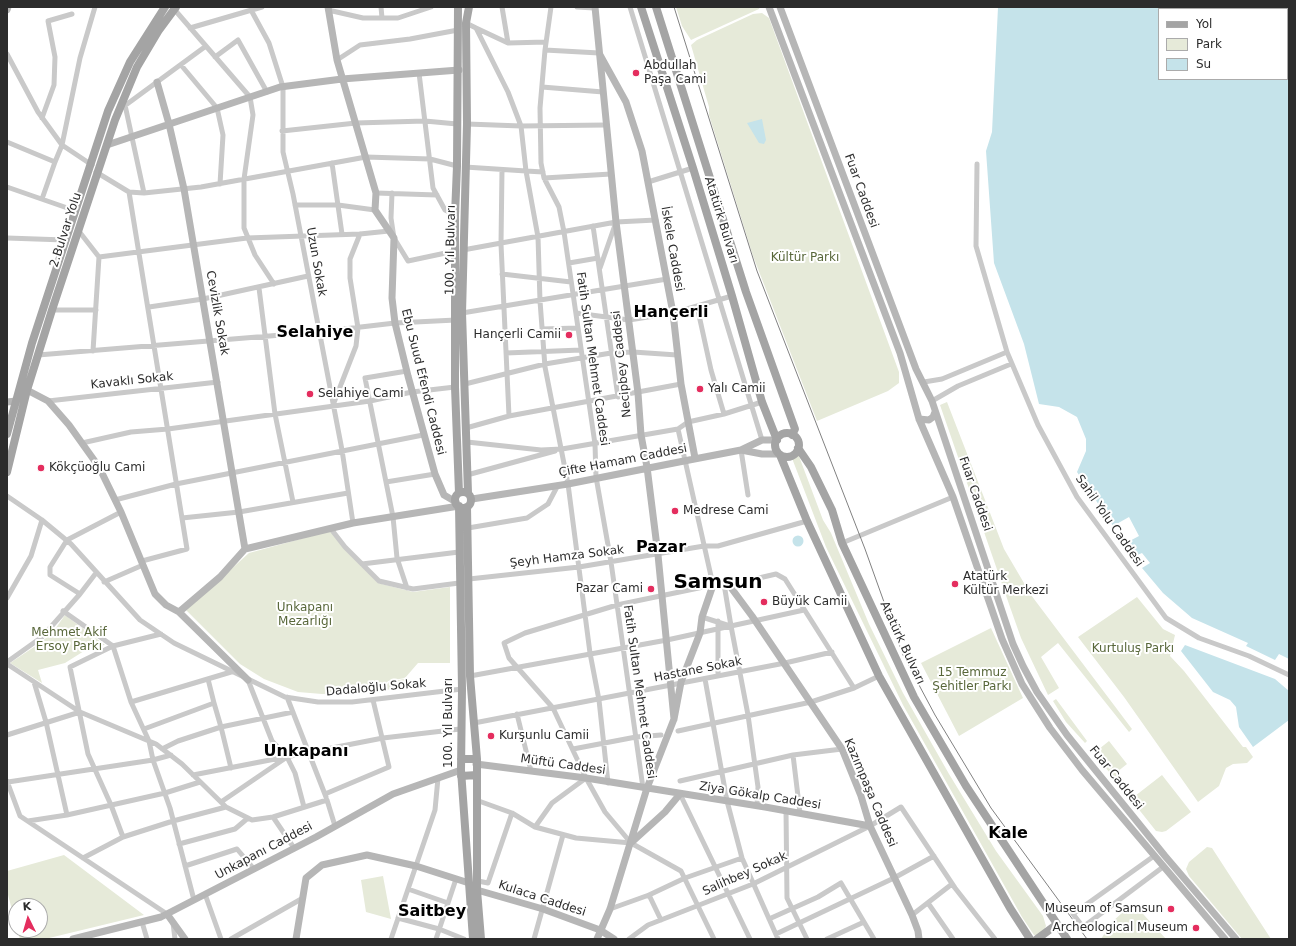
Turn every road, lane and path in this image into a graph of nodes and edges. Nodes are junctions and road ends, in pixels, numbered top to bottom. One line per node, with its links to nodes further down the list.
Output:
1 (8, 7): 22 (main road)
2 (95, 7): 62 (street)
3 (165, 7): 69 (main road, 2.Bulvar Yolu)
4 (262, 7): 20 (street)
5 (381, 7): 25 (street)
6 (412, 7): 24 (street)
7 (431, 7): 24 (street)
8 (458, 7): 29 (main road, 100. Yıl Bulvarı)
9 (469, 7): 26 (main road, 100. Yıl Bulvarı)
10 (502, 7): 31 (street)
11 (551, 7): 30 (street, Fatih Sultan Mehmet Caddesi)
12 (577, 7): 13 (street)
13 (594, 7): 34 (main road, Necipbey Caddesi)
14 (630, 7): 75 (street)
15 (641, 7): 71 (main road, Atatürk Bulvarı)
16 (656, 7): 199 (main road, Atatürk Bulvarı)
17 (769, 7): 172 (main road, Fuar Caddesi)
18 (780, 7): 167 (main road, Fuar Caddesi)
19 (175, 8): 27 (street); 48 (main road, 2.Bulvar Yolu)
20 (254, 9): 27 (street); 43 (street, Uzun Sokak)
21 (328, 9): 25 (street); 37 (main road)
22 (7, 10)
23 (72, 14): 50 (street)
24 (413, 14): 25 (street)
25 (382, 18)
26 (466, 23): 28 (street); 55 (main road, 100. Yıl Bulvarı)
27 (190, 28): 32 (street)
28 (476, 28): 31 (street); 57 (street)
29 (458, 30): 37 (street); 39 (main road, 100. Yıl Bulvarı)
30 (546, 42): 31 (street); 33 (street, Fatih Sultan Mehmet Caddesi)
31 (508, 43)
32 (206, 46): 36 (street); 38 (street)
33 (545, 50): 34 (street); 44 (street, Fatih Sultan Mehmet Caddesi)
34 (599, 53): 46 (main road, Necipbey Caddesi); 80 (main road, İskele Caddesi)
35 (7, 54): 50 (street)
36 (215, 57): 45 (street); 47 (street)
37 (337, 60): 41 (main road)
38 (181, 65): 42 (street); 49 (street)
39 (459, 70): 40 (main road); 54 (main road, 100. Yıl Bulvarı)
40 (418, 73): 41 (main road); 51 (street)
41 (342, 79): 43 (main road); 52 (main road)
42 (157, 82): 48 (street); 53 (main road, Cevizlik Sokak)
43 (283, 87): 45 (main road); 59 (street, Uzun Sokak)
44 (542, 87): 46 (street); 58 (street, Fatih Sultan Mehmet Caddesi)
45 (267, 92): 47 (main road)
46 (603, 92): 56 (main road, Necipbey Caddesi)
47 (250, 97): 49 (main road); 79 (street)
48 (122, 107): 60 (street); 63 (main road, 2.Bulvar Yolu)
49 (217, 108): 53 (main road); 81 (street)
50 (42, 118): 62 (street)
51 (424, 121): 52 (street); 54 (street); 65 (street)
52 (356, 123): 59 (street); 64 (main road)
53 (169, 124): 60 (main road); 83 (main road, Cevizlik Sokak)
54 (457, 124): 70 (main road, 100. Yıl Bulvarı)
55 (467, 124): 57 (street); 70 (main road, 100. Yıl Bulvarı)
56 (606, 125): 58 (street); 77 (main road, Necipbey Caddesi)
57 (521, 126): 58 (street); 74 (street)
58 (540, 126): 78 (street, Fatih Sultan Mehmet Caddesi)
59 (282, 132): 73 (street, Uzun Sokak)
60 (132, 137): 63 (main road); 85 (street)
61 (7, 142): 66 (street)
62 (62, 145): 66 (street); 69 (street)
63 (107, 145): 76 (main road, 2.Bulvar Yolu)
64 (366, 157): 65 (street); 67 (street); 86 (main road)
65 (430, 159): 70 (street); 88 (street)
66 (55, 162): 89 (street)
67 (332, 163): 73 (street); 90 (street)
68 (977, 164): 154 (street, Sahil Yolu Caddesi)
69 (91, 165): 76 (street); 93 (main road, 2.Bulvar Yolu)
70 (461, 166): 72 (street); 94 (main road, 100. Yıl Bulvarı); 111 (main road, 100. Yıl Bulvarı)
71 (693, 168): 75 (street); 127 (main road, Atatürk Bulvarı)
72 (502, 170): 74 (street); 110 (street)
73 (288, 171): 79 (street); 91 (street, Uzun Sokak)
74 (526, 171): 78 (street); 104 (street)
75 (681, 172): 80 (street); 129 (street)
76 (98, 173): 84 (street); 98 (main road, 2.Bulvar Yolu)
77 (612, 174): 78 (street); 96 (main road, Necipbey Caddesi)
78 (543, 175): 100 (street, Fatih Sultan Mehmet Caddesi)
79 (244, 180): 81 (street); 106 (street)
80 (648, 182): 95 (main road, İskele Caddesi)
81 (220, 184): 83 (street)
82 (7, 187): 89 (street)
83 (184, 189): 85 (street); 109 (main road, Cevizlik Sokak)
84 (129, 192): 85 (street); 112 (street)
85 (144, 192)
86 (376, 193): 87 (street); 92 (main road)
87 (392, 194): 88 (street); 107 (street)
88 (437, 195): 94 (street)
89 (42, 199): 93 (street)
90 (338, 205): 91 (street); 92 (street); 101 (street)
91 (295, 206): 103 (street, Uzun Sokak)
92 (375, 210): 99 (main road)
93 (76, 211): 108 (main road, 2.Bulvar Yolu)
94 (454, 215): 111 (main road, 100. Yıl Bulvarı)
95 (656, 220): 96 (street); 120 (main road, İskele Caddesi)
96 (616, 222): 97 (street); 116 (street); 123 (main road, Necipbey Caddesi)
97 (593, 226): 100 (street); 114 (street)
98 (78, 230): 113 (street); 134 (main road, 2.Bulvar Yolu)
99 (389, 231): 102 (street); 107 (main road)
100 (564, 232): 104 (street); 115 (street, Fatih Sultan Mehmet Caddesi)
101 (342, 234): 102 (street); 103 (street)
102 (360, 234): 143 (street)
103 (300, 235): 106 (street); 118 (street, Uzun Sokak)
104 (538, 237): 110 (street); 119 (street)
105 (7, 238): 108 (street)
106 (247, 238): 109 (street); 122 (street)
107 (394, 238): 111 (street); 142 (main road, Ebu Suud Efendi Caddesi)
108 (65, 240): 177 (main road, 2.Bulvar Yolu)
109 (194, 244): 112 (street); 128 (main road, Cevizlik Sokak)
110 (501, 244): 111 (street); 117 (street)
111 (459, 251): 136 (main road, 100. Yıl Bulvarı); 140 (main road, 100. Yıl Bulvarı)
112 (140, 253): 113 (street); 133 (street)
113 (99, 257): 135 (street)
114 (598, 258): 115 (street); 116 (street)
115 (568, 263): 121 (street, Fatih Sultan Mehmet Caddesi)
116 (599, 270): 125 (street)
117 (502, 274): 119 (street); 131 (street)
118 (308, 276): 122 (street); 146 (street, Uzun Sokak)
119 (539, 278): 121 (street); 130 (street)
120 (667, 279): 123 (street); 138 (main road, İskele Caddesi)
121 (571, 282): 126 (street, Fatih Sultan Mehmet Caddesi)
122 (274, 284): 124 (street)
123 (624, 286): 125 (street); 141 (main road, Necipbey Caddesi)
124 (259, 288): 128 (street); 147 (street)
125 (602, 289): 126 (street); 139 (street)
126 (573, 295): 130 (street); 137 (street, Fatih Sultan Mehmet Caddesi)
127 (732, 296): 129 (street); 182 (main road, Atatürk Bulvarı)
128 (204, 299): 133 (street); 148 (main road, Cevizlik Sokak)
129 (720, 300): 132 (street); 183 (street)
130 (540, 301): 131 (street); 145 (street)
131 (504, 306): 136 (street); 155 (street)
132 (697, 306): 138 (street); 188 (street)
133 (149, 307): 149 (street)
134 (52, 310): 135 (street); 157 (main road, 2.Bulvar Yolu)
135 (96, 310): 151 (street)
136 (462, 313): 168 (main road, 100. Yıl Bulvarı)
137 (576, 313): 139 (street); 144 (street, Fatih Sultan Mehmet Caddesi)
138 (673, 313): 141 (street); 158 (main road, İskele Caddesi)
139 (606, 318): 141 (street); 156 (street)
140 (456, 320): 142 (street); 170 (main road, 100. Yıl Bulvarı)
141 (629, 320): 153 (main road, Necipbey Caddesi)
142 (395, 322): 143 (street); 163 (main road, Ebu Suud Efendi Caddesi)
143 (358, 328): 146 (street); 184 (street)
144 (578, 328): 145 (street); 150 (street, Fatih Sultan Mehmet Caddesi)
145 (542, 329): 152 (street)
146 (318, 332): 147 (street); 184 (street, Uzun Sokak)
147 (267, 336): 148 (street); 187 (street)
148 (211, 341): 149 (street); 166 (main road, Cevizlik Sokak)
149 (155, 346): 151 (street); 171 (street)
150 (581, 350): 152 (street); 159 (street, Fatih Sultan Mehmet Caddesi)
151 (93, 351): 157 (street)
152 (544, 351): 155 (street); 161 (street)
153 (633, 352): 156 (street); 158 (street); 175 (main road, Necipbey Caddesi)
154 (1007, 352): 160 (street); 162 (street, Sahil Yolu Caddesi)
155 (506, 353): 165 (street)
156 (611, 353): 159 (street); 176 (street)
157 (38, 355): 173 (main road, 2.Bulvar Yolu)
158 (677, 355): 169 (main road, İskele Caddesi)
159 (582, 358): 161 (street); 181 (street, Fatih Sultan Mehmet Caddesi)
160 (990, 360): 164 (street); 167 (street)
161 (545, 364): 165 (street); 185 (street)
162 (1011, 364): 164 (street); 286 (street, Sahil Yolu Caddesi)
163 (407, 371): 174 (main road, Ebu Suud Efendi Caddesi); 179 (street)
164 (994, 371): 180 (street)
165 (507, 372): 168 (street); 189 (street)
166 (218, 382): 171 (street, Kavaklı Sokak); 191 (main road, Cevizlik Sokak)
167 (924, 382): 172 (main road); 180 (main road, Fuar Caddesi)
168 (465, 384): 193 (main road, 100. Yıl Bulvarı)
169 (681, 384): 175 (street); 192 (main road, İskele Caddesi)
170 (454, 386): 174 (street); 226 (main road, 100. Yıl Bulvarı)
171 (162, 388): 178 (street, Kavaklı Sokak); 194 (street)
172 (910, 389): 190 (main road, Fuar Caddesi)
173 (27, 390): 178 (main road); 216 (main road, 2.Bulvar Yolu)
174 (412, 392): 179 (street); 197 (main road, Ebu Suud Efendi Caddesi)
175 (638, 393): 176 (street); 198 (main road, Necipbey Caddesi)
176 (618, 397): 181 (street)
177 (11, 401): 196 (main road, 2.Bulvar Yolu)
178 (48, 401): 203 (main road)
179 (370, 401): 184 (street); 204 (street)
180 (932, 401): 186 (main road, Fuar Caddesi)
181 (588, 402): 185 (street); 205 (street, Fatih Sultan Mehmet Caddesi)
182 (762, 402): 183 (street); 200 (main road, Atatürk Bulvarı)
183 (752, 405): 188 (street); 201 (street)
184 (333, 406): 187 (street); 208 (street, Uzun Sokak)
185 (552, 409): 189 (street); 207 (street)
186 (935, 412): 190 (main road); 449 (main road, Fuar Caddesi)
187 (276, 414): 191 (street); 214 (street)
188 (724, 414): 192 (street)
189 (509, 416): 193 (street)
190 (919, 419): 230 (main road, Fuar Caddesi)
191 (224, 421): 194 (street); 217 (main road, Cevizlik Sokak)
192 (688, 422): 195 (street); 212 (main road, İskele Caddesi)
193 (466, 428): 202 (main road, 100. Yıl Bulvarı)
194 (168, 429): 203 (street); 222 (street)
195 (678, 429): 198 (street); 213 (street)
196 (7, 434)
197 (423, 435): 204 (street); 218 (main road, Ebu Suud Efendi Caddesi)
198 (641, 435): 205 (street); 215 (main road, Necipbey Caddesi)
199 (792, 435): 200 (main road); 206 (main road)
200 (777, 440): 201 (main road, Çifte Hamam Caddesi); 211 (main road)
201 (760, 441): 209 (main road, Çifte Hamam Caddesi); 210 (main road)
202 (467, 442): 207 (street); 219 (main road, 100. Yıl Bulvarı)
203 (82, 443): 231 (main road)
204 (378, 444): 208 (street); 221 (street)
205 (595, 444): 207 (street); 220 (street, Fatih Sultan Mehmet Caddesi)
206 (798, 448): 211 (main road); 244 (main road, Atatürk Bulvarı)
207 (562, 449): 219 (street); 223 (street)
208 (342, 450): 214 (street); 225 (street, Uzun Sokak)
209 (741, 450): 210 (main road); 212 (main road, Çifte Hamam Caddesi); 227 (street)
210 (762, 454): 211 (main road)
211 (780, 454): 239 (main road)
212 (695, 458): 213 (main road, Çifte Hamam Caddesi)
213 (684, 461): 215 (main road, Çifte Hamam Caddesi); 245 (street)
214 (285, 462): 217 (street); 232 (street)
215 (647, 467): 220 (main road, Çifte Hamam Caddesi); 248 (main road, Necipbey Caddesi)
216 (7, 472)
217 (233, 473): 222 (street); 235 (main road, Cevizlik Sokak)
218 (435, 474): 221 (street); 233 (main road, Ebu Suud Efendi Caddesi)
219 (467, 475): 229 (main road, 100. Yıl Bulvarı)
220 (596, 477): 223 (main road, Çifte Hamam Caddesi); 250 (street, Fatih Sultan Mehmet Caddesi)
221 (386, 482): 236 (street)
222 (176, 484): 231 (street); 237 (street)
223 (568, 484): 224 (main road, Çifte Hamam Caddesi); 253 (street)
224 (558, 485): 229 (main road, Çifte Hamam Caddesi); 241 (street)
225 (348, 493): 232 (street); 240 (street, Uzun Sokak)
226 (459, 493): 229 (main road); 233 (main road)
227 (748, 495)
228 (7, 496): 238 (street, Dadaloğlu Sokak)
229 (470, 496): 233 (main road)
230 (953, 497): 244 (street); 378 (main road, Fuar Caddesi)
231 (115, 500): 234 (main road)
232 (293, 502): 235 (street)
233 (460, 505): 236 (main road); 241 (main road, 100. Yıl Bulvarı); 247 (main road, 100. Yıl Bulvarı)
234 (121, 512): 243 (street); 251 (main road)
235 (239, 512): 237 (street); 246 (main road, Cevizlik Sokak)
236 (393, 517): 240 (main road); 249 (street)
237 (182, 518): 251 (street)
238 (42, 520): 243 (street, Dadaloğlu Sokak); 263 (street)
239 (807, 521): 245 (street, Şeyh Hamza Sokak); 289 (main road)
240 (353, 523): 242 (main road)
241 (468, 528): 255 (main road, 100. Yıl Bulvarı)
242 (331, 529): 246 (main road); 252 (street)
243 (67, 540): 254 (street, Dadaloğlu Sokak); 261 (street)
244 (842, 543): 416 (main road, Atatürk Bulvarı)
245 (704, 546): 248 (street, Şeyh Hamza Sokak); 259 (street)
246 (245, 549): 267 (main road)
247 (459, 552): 249 (street); 257 (main road, 100. Yıl Bulvarı)
248 (658, 555): 250 (street, Şeyh Hamza Sokak); 262 (main road, Necipbey Caddesi)
249 (398, 558): 252 (street); 260 (street)
250 (611, 562): 253 (street, Şeyh Hamza Sokak); 264 (street, Fatih Sultan Mehmet Caddesi)
251 (143, 563): 256 (street); 267 (main road)
252 (362, 564): 260 (street)
253 (579, 567): 255 (street, Şeyh Hamza Sokak); 268 (street)
254 (96, 573): 256 (street, Dadaloğlu Sokak); 261 (street)
255 (469, 579): 287 (main road, 100. Yıl Bulvarı)
256 (104, 582): 275 (street, Dadaloğlu Sokak)
257 (459, 582): 260 (street); 297 (main road, 100. Yıl Bulvarı)
258 (727, 584): 259 (street); 265 (street); 271 (main road, Kazımpaşa Caddesi); 272 (street)
259 (713, 586): 262 (street); 269 (main road)
260 (407, 588)
261 (80, 594): 266 (street)
262 (662, 595): 264 (street); 276 (main road, Necipbey Caddesi)
263 (7, 598)
264 (617, 605): 268 (street); 278 (street, Fatih Sultan Mehmet Caddesi)
265 (804, 610): 271 (street); 279 (street)
266 (63, 611): 277 (street); 281 (street)
267 (179, 612): 292 (main road)
268 (585, 616): 280 (street); 283 (street)
269 (702, 616): 270 (street); 274 (main road)
270 (718, 621): 272 (street); 273 (street)
271 (755, 621): 272 (street); 282 (main road, Kazımpaşa Caddesi)
272 (730, 626): 273 (street); 285 (street)
273 (717, 629): 274 (street); 288 (street)
274 (700, 633): 276 (street); 294 (main road)
275 (160, 634): 277 (street); 284 (street, Dadaloğlu Sokak)
276 (667, 640): 278 (street); 295 (main road, Necipbey Caddesi)
277 (113, 646): 302 (street); 306 (street)
278 (623, 648): 280 (street); 298 (street, Fatih Sultan Mehmet Caddesi)
279 (832, 652): 282 (street, Hastane Sokak); 296 (street)
280 (590, 653): 283 (street); 301 (street)
281 (7, 663): 293 (street)
282 (785, 663): 285 (street, Hastane Sokak); 303 (main road, Kazımpaşa Caddesi)
283 (518, 666): 287 (street); 305 (street)
284 (231, 672): 290 (street); 292 (street, Dadaloğlu Sokak)
285 (740, 672): 288 (street, Hastane Sokak); 309 (street)
286 (1289, 675)
287 (470, 676): 313 (main road, 100. Yıl Bulvarı)
288 (718, 676): 291 (street, Hastane Sokak)
289 (880, 676): 296 (street); 445 (main road)
290 (208, 679): 302 (street); 304 (street)
291 (706, 679): 294 (street, Hastane Sokak); 314 (street)
292 (248, 680): 299 (street, Dadaloğlu Sokak); 310 (street)
293 (34, 682): 306 (street); 312 (street)
294 (681, 682): 295 (street, Hastane Sokak); 311 (main road)
295 (672, 685): 298 (street, Hastane Sokak); 311 (main road, Necipbey Caddesi)
296 (854, 688): 303 (street)
297 (462, 689): 300 (street, Dadaloğlu Sokak); 317 (main road, 100. Yıl Bulvarı)
298 (630, 694): 301 (street, Hastane Sokak); 321 (street, Fatih Sultan Mehmet Caddesi)
299 (287, 697): 300 (street, Dadaloğlu Sokak); 307 (street)
300 (372, 700): 322 (street)
301 (598, 700): 305 (street, Hastane Sokak); 324 (street)
302 (131, 702): 316 (street)
303 (811, 702): 309 (street); 327 (main road, Kazımpaşa Caddesi)
304 (214, 703): 315 (street); 316 (street)
305 (553, 708): 308 (street, Hastane Sokak); 326 (street)
306 (80, 712): 312 (street); 323 (street); 337 (street)
307 (293, 712): 310 (street); 328 (street)
308 (517, 714): 313 (street, Hastane Sokak); 338 (street)
309 (748, 715): 314 (street); 335 (street)
310 (263, 718): 315 (street); 331 (street)
311 (674, 718): 350 (main road)
312 (46, 722): 319 (street); 341 (street)
313 (474, 723): 334 (main road, 100. Yıl Bulvarı)
314 (712, 723): 318 (street); 339 (street)
315 (221, 727): 325 (street); 336 (street)
316 (144, 729): 323 (street)
317 (460, 729): 322 (street); 332 (main road, 100. Yıl Bulvarı)
318 (678, 731)
319 (7, 735)
320 (661, 735): 321 (street)
321 (636, 737): 324 (street); 350 (street, Fatih Sultan Mehmet Caddesi)
322 (382, 738): 328 (street); 353 (street)
323 (149, 741): 325 (street); 333 (street)
324 (603, 744): 326 (street); 349 (street)
325 (162, 749): 330 (street)
326 (573, 749): 345 (street)
327 (842, 749): 329 (street); 370 (main road, Kazımpaşa Caddesi)
328 (309, 753): 331 (street); 353 (street)
329 (793, 755): 335 (street); 363 (street)
330 (171, 756): 333 (street); 342 (street)
331 (287, 757): 336 (street); 356 (street); 360 (street)
332 (461, 759): 334 (main road); 340 (main road, 100. Yıl Bulvarı)
333 (153, 760): 337 (street); 351 (street)
334 (476, 762): 338 (main road, Müftü Caddesi); 343 (main road, 100. Yıl Bulvarı)
335 (755, 764): 339 (street); 358 (street)
336 (231, 768): 342 (street)
337 (95, 769): 341 (street); 357 (street)
338 (531, 771): 345 (main road, Müftü Caddesi)
339 (722, 772): 347 (street); 355 (street)
340 (461, 773): 343 (main road); 344 (main road, Unkapanı Caddesi); 390 (main road, 100. Yıl Bulvarı)
341 (58, 775): 346 (street); 364 (street)
342 (193, 775): 348 (street)
343 (477, 775): 354 (main road, 100. Yıl Bulvarı)
344 (438, 778): 369 (main road, Unkapanı Caddesi); 382 (street)
345 (586, 778): 349 (main road, Müftü Caddesi); 371 (street); 374 (street)
346 (7, 781): 367 (street)
347 (680, 781)
348 (200, 782): 351 (street); 356 (street)
349 (608, 783): 350 (main road, Müftü Caddesi)
350 (645, 788): 352 (main road, Ziya Gökalp Caddesi); 374 (main road)
351 (165, 793): 357 (street); 368 (street)
352 (680, 794): 355 (main road, Ziya Gökalp Caddesi); 374 (main road); 385 (street)
353 (326, 797): 360 (street); 369 (street)
354 (476, 800): 362 (street); 390 (main road, 100. Yıl Bulvarı)
355 (727, 801): 358 (main road, Ziya Gökalp Caddesi); 380 (street)
356 (221, 802): 359 (street)
357 (111, 805): 364 (street); 373 (street)
358 (757, 805): 361 (main road, Ziya Gökalp Caddesi)
359 (226, 807): 366 (street); 368 (street)
360 (304, 807): 365 (street)
361 (786, 810): 363 (main road, Ziya Gökalp Caddesi); 383 (street)
362 (512, 813): 371 (street); 390 (street)
363 (800, 813): 370 (main road, Ziya Gökalp Caddesi)
364 (66, 815): 367 (street)
365 (273, 817): 366 (street); 376 (street)
366 (248, 818): 375 (street)
367 (28, 821): 379 (street)
368 (173, 821): 373 (street); 375 (street)
369 (335, 826): 376 (main road, Unkapanı Caddesi)
370 (870, 826): 377 (street, Salihbey Sokak); 383 (street, Salihbey Sokak); 388 (main road, Kazımpaşa Caddesi)
371 (535, 827): 372 (street)
372 (563, 835): 374 (street); 405 (street)
373 (123, 837): 379 (street)
374 (631, 843): 387 (street); 406 (main road)
375 (180, 844): 381 (street)
376 (294, 848): 386 (main road, Unkapanı Caddesi)
377 (934, 856): 388 (street); 392 (street)
378 (1154, 856): 384 (main road, Fuar Caddesi); 384 (street)
379 (83, 858): 407 (street)
380 (742, 858): 385 (street); 391 (street)
381 (185, 866): 386 (street); 400 (street)
382 (416, 866): 389 (main road); 393 (street); 398 (main road)
383 (786, 867): 391 (street, Salihbey Sokak); 404 (street)
384 (1163, 867): 448 (main road, Fuar Caddesi)
385 (714, 868): 387 (street); 396 (street)
386 (254, 869): 395 (main road, Unkapanı Caddesi)
387 (685, 878): 397 (street); 403 (street)
388 (894, 878): 399 (street); 408 (main road, Kazımpaşa Caddesi)
389 (456, 879): 390 (main road); 402 (street)
390 (474, 882): 394 (main road, 100. Yıl Bulvarı); 432 (main road, 100. Yıl Bulvarı)
391 (753, 884): 396 (street, Salihbey Sokak); 410 (street)
392 (952, 884): 401 (street); 444 (street)
393 (408, 889): 402 (street); 409 (street)
394 (477, 890): 405 (main road, Kulaca Caddesi); 433 (main road, 100. Yıl Bulvarı)
395 (205, 894): 400 (main road, Unkapanı Caddesi); 426 (street)
396 (727, 894): 403 (street, Salihbey Sokak); 438 (street)
397 (649, 895): 406 (street); 411 (street)
398 (303, 898): 427 (street); 428 (main road)
399 (850, 898): 404 (street); 414 (street); 415 (street)
400 (194, 900): 407 (main road, Unkapanı Caddesi)
401 (928, 902): 408 (street); 443 (street)
402 (448, 903): 417 (street)
403 (699, 906): 411 (street, Salihbey Sokak); 421 (street)
404 (792, 908): 410 (street); 414 (street)
405 (543, 909): 418 (main road, Kulaca Caddesi); 434 (street)
406 (610, 909): 418 (main road)
407 (167, 914): 412 (main road, Unkapanı Caddesi); 413 (main road)
408 (912, 915): 442 (main road, Kazımpaşa Caddesi)
409 (398, 918): 417 (street); 429 (street)
410 (769, 919): 419 (street)
411 (661, 920): 437 (street, Salihbey Sokak)
412 (142, 922): 420 (main road, Unkapanı Caddesi); 423 (street)
413 (173, 922): 424 (street); 425 (main road)
414 (799, 922): 419 (street); 439 (street)
415 (864, 922): 440 (street); 441 (street)
416 (1056, 925): 446 (main road); 447 (main road, Atatürk Bulvarı)
417 (439, 929): 430 (street); 431 (street)
418 (600, 930): 435 (main road); 436 (main road, Kulaca Caddesi)
419 (777, 936)
420 (85, 938): 422 (main road, Unkapanı Caddesi)
421 (714, 938)
422 (73, 939)
423 (147, 939)
424 (175, 939)
425 (185, 939)
426 (219, 939)
427 (231, 939)
428 (296, 939)
429 (391, 939)
430 (436, 939)
431 (464, 939)
432 (473, 939)
433 (481, 939)
434 (534, 939)
435 (597, 939)
436 (614, 939)
437 (629, 939)
438 (750, 939)
439 (807, 939)
440 (827, 939)
441 (874, 939)
442 (919, 939)
443 (953, 939)
444 (995, 939)
445 (1030, 939)
446 (1036, 939)
447 (1067, 939)
448 (1225, 939)
449 (1236, 939)

